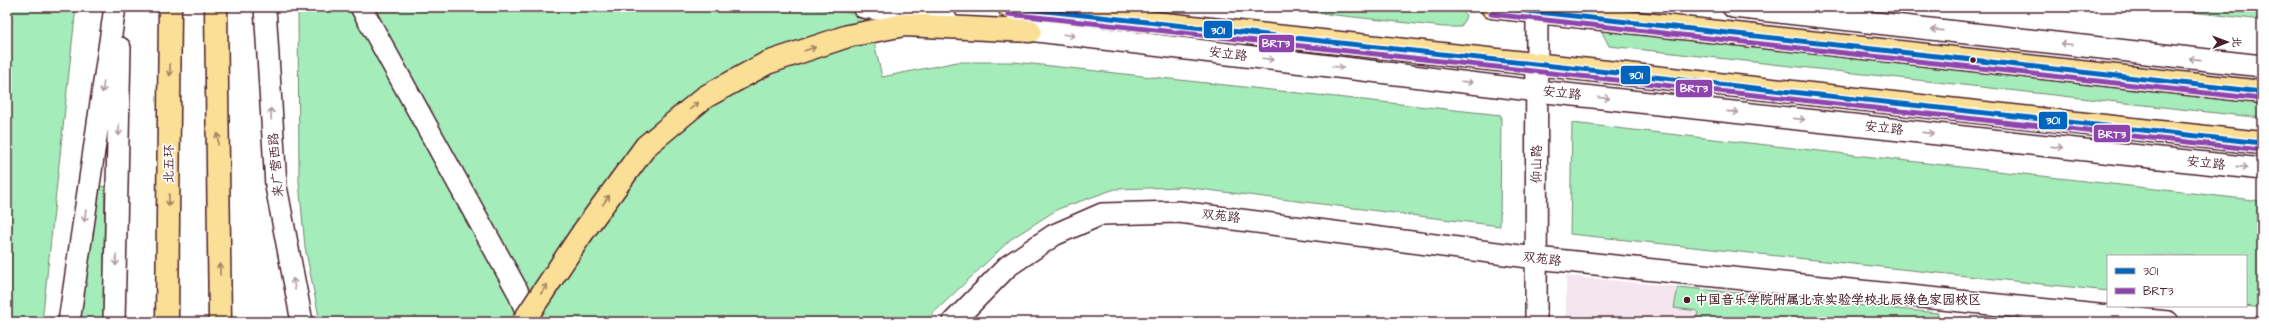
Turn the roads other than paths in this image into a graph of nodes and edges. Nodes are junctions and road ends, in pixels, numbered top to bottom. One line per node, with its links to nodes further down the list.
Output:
1 (115, 7): 20 (street, one-way to 20)
2 (120, 7): 21 (street, one-way to 21)
3 (170, 7): 22 (main road, 北五环, one-way to 22)
4 (266, 7): 24 (street, 来广营西路, one-way to 4)
5 (361, 7): 26 (street)
6 (863, 7): 12 (street, 安立路)
7 (1009, 7): 13 (main road, 安立路)
8 (1492, 7): 11 (main road)
9 (1733, 7): 14 (street, one-way to 9)
10 (216, 10): 23 (main road, one-way to 10)
11 (1537, 10): 13 (street, 仰山路); 16 (main road)
12 (1030, 31): 15 (street, 安立路, one-way to 15); 25 (main road, one-way to 12, bridge)
13 (1537, 63): 15 (street, 仰山路); 17 (main road, 安立路)
14 (2262, 66)
15 (1537, 91): 18 (street, 安立路, one-way to 18); 19 (street, 仰山路)
16 (2262, 92)
17 (2262, 143)
18 (2262, 170)
19 (1536, 258): 27 (street, 双苑路); 28 (street, 仰山路); 29 (street, 双苑路)
20 (69, 322)
21 (114, 322)
22 (167, 322)
23 (221, 322)
24 (302, 322)
25 (523, 322)
26 (531, 322)
27 (953, 322)
28 (1536, 322)
29 (2168, 322)

